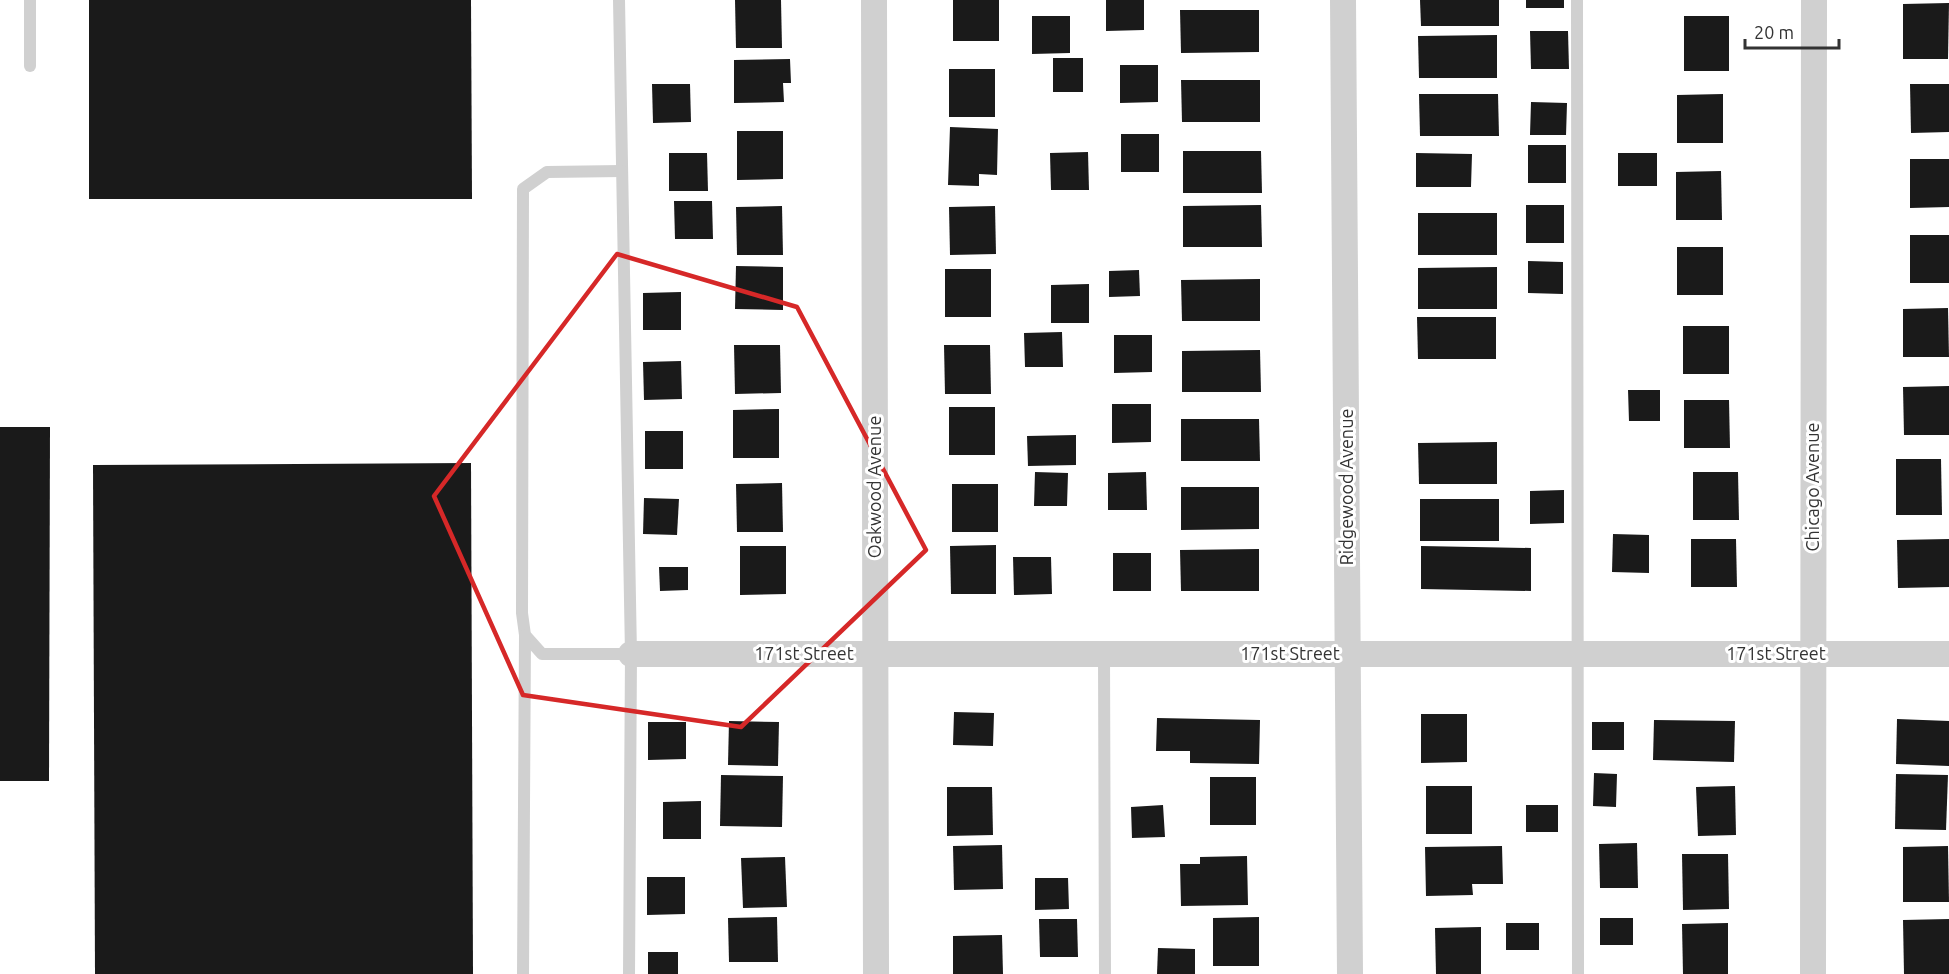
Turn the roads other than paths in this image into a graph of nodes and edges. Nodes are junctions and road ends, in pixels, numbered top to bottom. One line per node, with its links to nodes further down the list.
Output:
1 (30, 0): 7 (lane)
2 (619, 0): 8 (lane)
3 (874, 0): 11 (street, Oakwood Avenue)
4 (1343, 0): 13 (street, Ridgewood Avenue)
5 (1577, 0): 14 (lane)
6 (1814, 0): 15 (street, Chicago Avenue)
7 (30, 66)
8 (622, 171): 9 (lane); 10 (lane)
9 (525, 635): 10 (lane); 17 (lane)
10 (631, 654): 11 (street, 171st Street); 18 (lane)
11 (875, 654): 12 (street, 171st Street); 19 (street, Oakwood Avenue)
12 (1104, 654): 13 (street, 171st Street); 20 (lane)
13 (1348, 654): 14 (street, 171st Street); 21 (street, Ridgewood Avenue)
14 (1577, 654): 15 (street, 171st Street); 22 (lane)
15 (1813, 654): 16 (street, 171st Street); 23 (street, Chicago Avenue)
16 (1949, 654)
17 (523, 974)
18 (629, 974)
19 (876, 974)
20 (1105, 974)
21 (1350, 974)
22 (1578, 974)
23 (1813, 974)

